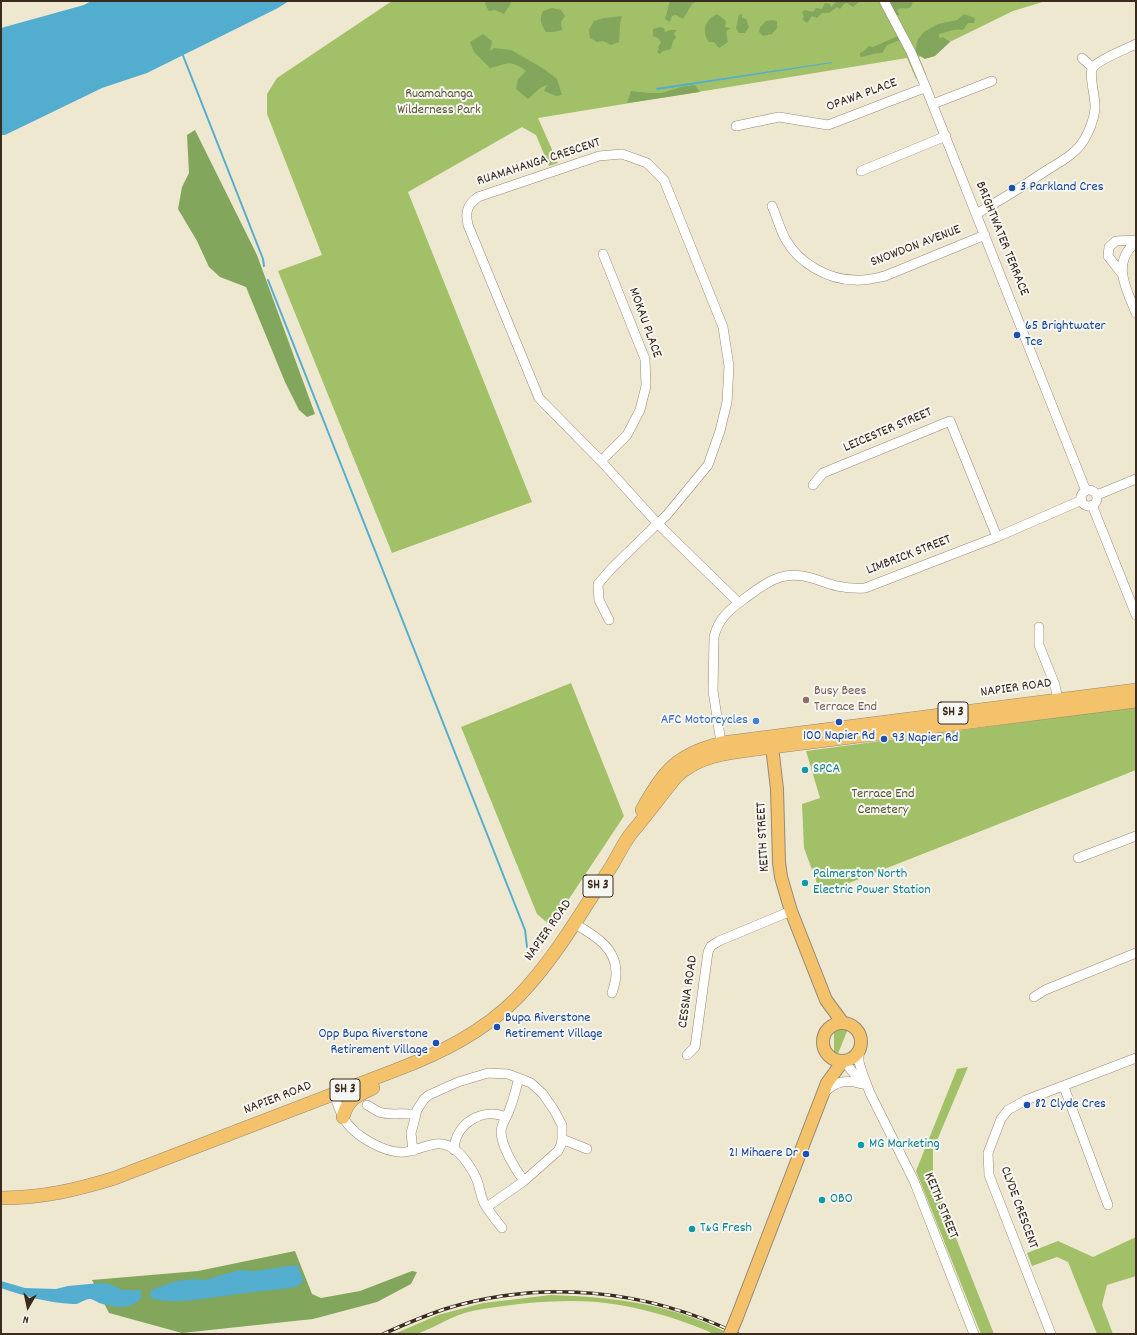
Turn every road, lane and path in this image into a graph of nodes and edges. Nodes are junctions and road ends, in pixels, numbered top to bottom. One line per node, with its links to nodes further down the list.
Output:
1 (884, 1): 6 (street, BRIGHTWATER TERRACE)
2 (1136, 44): 4 (street)
3 (1082, 58): 4 (street)
4 (1093, 68): 12 (street)
5 (992, 81): 7 (street)
6 (926, 88): 7 (street, BRIGHTWATER TERRACE); 8 (street, OPAWA PLACE)
7 (933, 104): 9 (street, BRIGHTWATER TERRACE)
8 (736, 126)
9 (946, 136): 10 (street); 12 (street, BRIGHTWATER TERRACE)
10 (861, 171)
11 (772, 206): 13 (street, SNOWDON AVENUE)
12 (976, 214): 13 (street, BRIGHTWATER TERRACE)
13 (985, 235): 21 (street, BRIGHTWATER TERRACE)
14 (1136, 241): 16 (street); 16 (street)
15 (603, 254): 18 (street, MOKAU PLACE)
16 (1122, 274): 17 (street)
17 (1136, 313)
18 (601, 462): 25 (street, RUAMAHANGA CRESCENT); 25 (street, RUAMAHANGA CRESCENT)
19 (1136, 479): 22 (street)
20 (813, 485): 26 (street, LEICESTER STREET)
21 (1086, 490): 22 (street); 23 (street)
22 (1097, 495): 24 (street)
23 (1082, 500): 24 (street); 26 (street, LIMBRICK STREET)
24 (1092, 505): 28 (street)
25 (658, 524): 27 (street, RUAMAHANGA CRESCENT); 29 (street)
26 (997, 537): 27 (street, LIMBRICK STREET)
27 (738, 603): 36 (street, LIMBRICK STREET)
28 (1136, 615)
29 (609, 620)
30 (1039, 627): 32 (street)
31 (1136, 690): 32 (highway, NAPIER ROAD / SH 3)
32 (1058, 700): 34 (highway, NAPIER ROAD / SH 3)
33 (1136, 701): 34 (highway, NAPIER ROAD / SH 3)
34 (987, 714): 35 (highway, NAPIER ROAD / SH 3)
35 (772, 742): 36 (highway, NAPIER ROAD / SH 3); 39 (main road, KEITH STREET)
36 (722, 748): 40 (highway, NAPIER ROAD / SH 3)
37 (1136, 836): 38 (street)
38 (1078, 858)
39 (791, 911): 44 (main road, KEITH STREET); 49 (street, CESSNA ROAD)
40 (575, 924): 42 (street); 50 (highway, NAPIER ROAD / SH 3)
41 (1136, 953): 43 (street)
42 (612, 993)
43 (1034, 997)
44 (826, 1000): 45 (main road, KEITH STREET); 46 (main road, KEITH STREET)
45 (843, 1023): 46 (main road); 47 (main road)
46 (827, 1030): 48 (main road)
47 (859, 1051): 52 (main road); 57 (street, KEITH STREET)
48 (827, 1054): 52 (main road); 56 (main road)
49 (687, 1055)
50 (430, 1057): 58 (highway, NAPIER ROAD / SH 3); 61 (highway)
51 (1136, 1058): 55 (street, CLYDE CRESCENT)
52 (843, 1061): 54 (street, KEITH STREET); 56 (main road)
53 (519, 1078): 60 (street); 62 (street); 63 (street)
54 (862, 1084): 56 (street); 57 (street, KEITH STREET)
55 (1064, 1087): 69 (street); 74 (street, CLYDE CRESCENT)
56 (825, 1088): 72 (main road, bridge)
57 (870, 1093): 73 (street, KEITH STREET)
58 (334, 1094): 61 (street); 68 (highway, NAPIER ROAD / SH 3)
59 (367, 1105): 60 (street)
60 (416, 1115): 66 (street)
61 (343, 1117): 66 (street)
62 (506, 1117): 65 (street); 67 (street)
63 (562, 1139): 64 (street); 67 (street)
64 (587, 1149)
65 (454, 1150): 66 (street); 70 (street)
66 (413, 1151)
67 (524, 1181): 70 (street)
68 (1, 1198)
69 (1108, 1205)
70 (487, 1207): 71 (street)
71 (502, 1228)
72 (730, 1334)
73 (974, 1334)
74 (1051, 1334)

